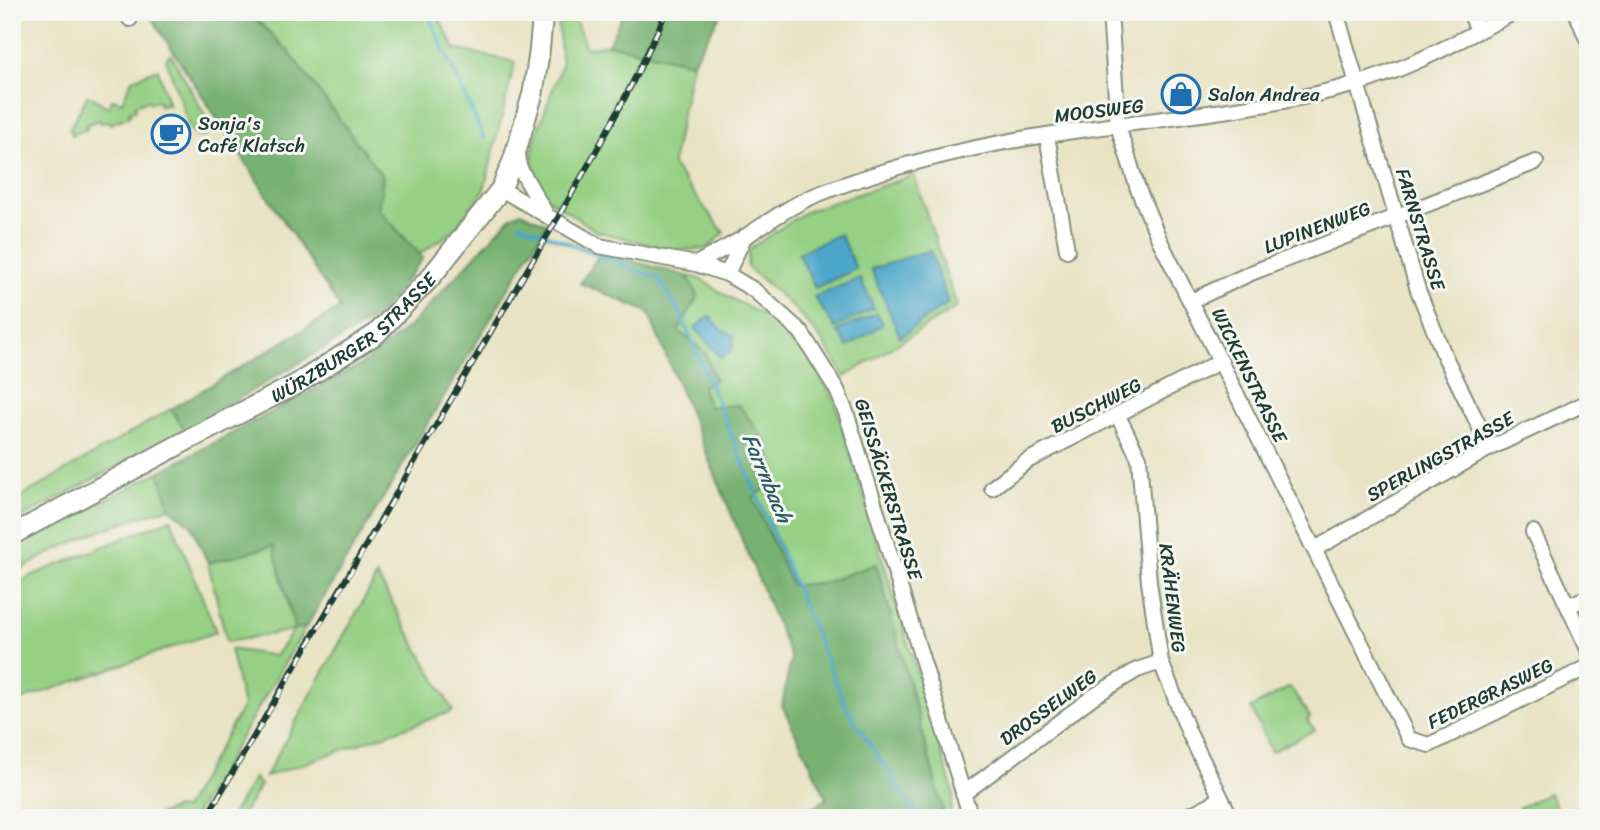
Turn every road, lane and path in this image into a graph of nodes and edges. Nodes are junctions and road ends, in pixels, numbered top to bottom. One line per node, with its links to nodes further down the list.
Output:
1 (543, 12): 12 (street, WÜRZBURGER STRASSE)
2 (1110, 12): 10 (street, WICKENSTRASSE)
3 (1336, 12): 9 (street, FARNSTRASSE)
4 (1470, 12): 7 (street)
5 (1516, 12): 7 (street, MOOSWEG)
6 (1579, 12): 8 (street)
7 (1478, 31): 9 (street, MOOSWEG)
8 (1588, 34)
9 (1357, 83): 10 (street, MOOSWEG); 16 (street, FARNSTRASSE)
10 (1118, 126): 11 (street, MOOSWEG); 21 (street, WICKENSTRASSE)
11 (1048, 136): 17 (street, MOOSWEG); 18 (street, MOOSWEG)
12 (518, 144): 14 (street, WÜRZBURGER STRASSE); 15 (street, GEISSÄCKERSTRASSE)
13 (1536, 162): 16 (street, LUPINENWEG)
14 (501, 188): 15 (street, GEISSÄCKERSTRASSE); 28 (street, WÜRZBURGER STRASSE)
15 (548, 216): 19 (street, GEISSÄCKERSTRASSE)
16 (1396, 217): 21 (street, LUPINENWEG); 25 (street, FARNSTRASSE)
17 (744, 237): 19 (street, MOOSWEG); 20 (street)
18 (1067, 250)
19 (696, 264): 20 (street, GEISSÄCKERSTRASSE)
20 (727, 274): 36 (street, GEISSÄCKERSTRASSE)
21 (1191, 300): 22 (street, WICKENSTRASSE)
22 (1221, 361): 24 (street, BUSCHWEG); 29 (street, WICKENSTRASSE)
23 (1588, 402): 25 (street, SPERLINGSTRASSE)
24 (1118, 416): 26 (street, BUSCHWEG); 33 (street, KRÄHENWEG)
25 (1490, 448): 29 (street, SPERLINGSTRASSE)
26 (992, 488)
27 (1533, 532): 31 (street)
28 (12, 535)
29 (1315, 549): 35 (street, WICKENSTRASSE)
30 (1588, 597): 31 (street)
31 (1568, 606): 32 (street)
32 (1588, 649)
33 (1161, 662): 36 (street, DROSSELWEG); 37 (street, KRÄHENWEG)
34 (1588, 667): 35 (street, FEDERGRASWEG)
35 (1409, 739)
36 (963, 794): 38 (street, GEISSÄCKERSTRASSE)
37 (1221, 799): 39 (street); 40 (street, KRÄHENWEG)
38 (971, 818)
39 (1184, 818)
40 (1231, 818)

